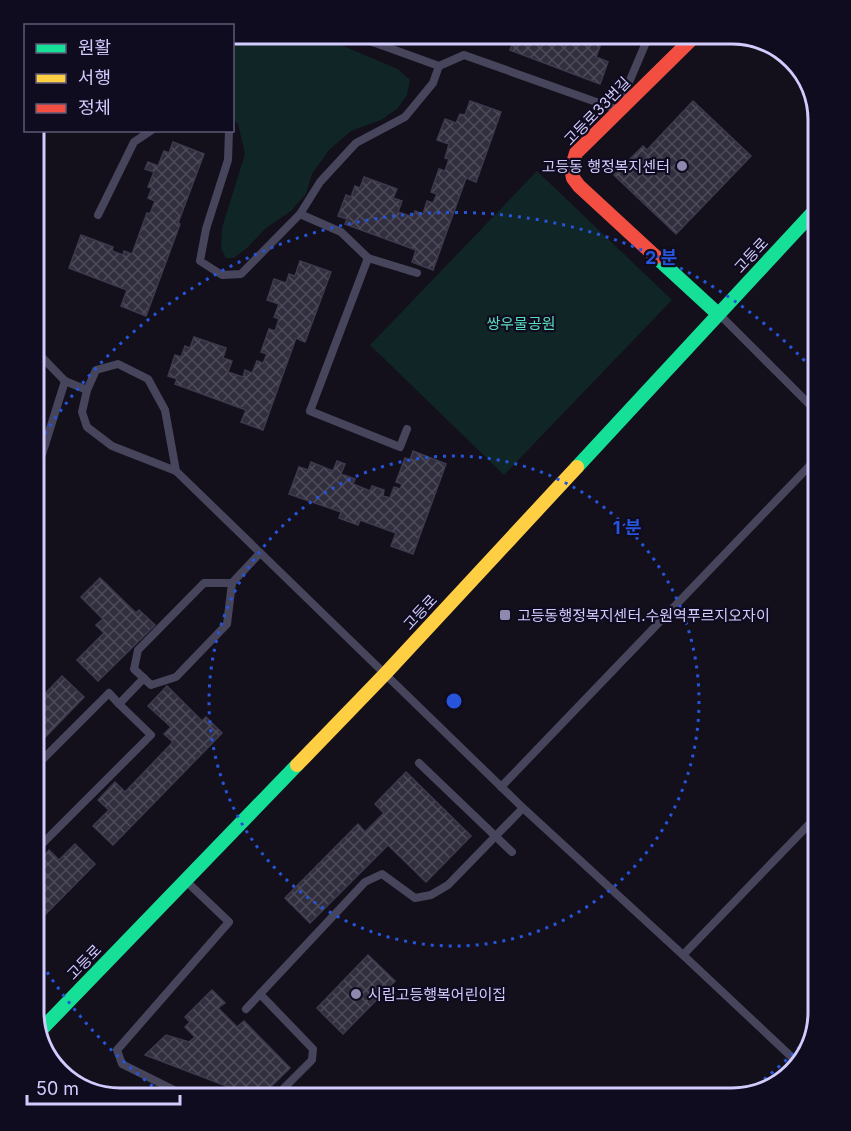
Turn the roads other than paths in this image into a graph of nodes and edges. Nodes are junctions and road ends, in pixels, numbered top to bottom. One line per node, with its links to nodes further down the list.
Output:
1 (376, 43): 4 (lane)
2 (646, 44): 6 (lane)
3 (687, 44): 6 (street, 고등로33번길)
4 (381, 45): 5 (lane)
5 (438, 66): 6 (lane); 9 (lane)
6 (619, 110): 14 (street, 고등로33번길)
7 (149, 132): 10 (lane)
8 (229, 132): 9 (lane)
9 (300, 213): 12 (lane)
10 (98, 215)
11 (808, 218): 14 (street, 고등로)
12 (368, 258): 13 (lane); 19 (lane)
13 (417, 273)
14 (718, 314): 18 (lane); 25 (street, 고등로)
15 (44, 359): 16 (lane)
16 (65, 381): 17 (lane); 20 (lane)
17 (87, 390): 22 (lane); 22 (lane)
18 (808, 403)
19 (407, 429)
20 (44, 448)
21 (808, 467): 30 (lane)
22 (176, 471): 23 (lane)
23 (261, 553): 24 (lane); 25 (lane)
24 (232, 583): 26 (lane); 26 (lane)
25 (385, 674): 30 (lane); 36 (street, 고등로)
26 (144, 678): 27 (lane)
27 (119, 704): 28 (lane); 34 (lane)
28 (44, 759)
29 (419, 763): 33 (lane)
30 (501, 787): 31 (lane)
31 (523, 808): 33 (lane); 37 (lane)
32 (808, 825): 37 (lane)
33 (495, 837): 35 (lane); 38 (lane)
34 (44, 842)
35 (512, 852)
36 (185, 881): 40 (street, 고등로); 42 (lane)
37 (683, 955): 41 (lane)
38 (260, 994): 39 (lane); 43 (lane)
39 (246, 1009)
40 (45, 1026)
41 (792, 1057)
42 (170, 1088)
43 (284, 1088)

